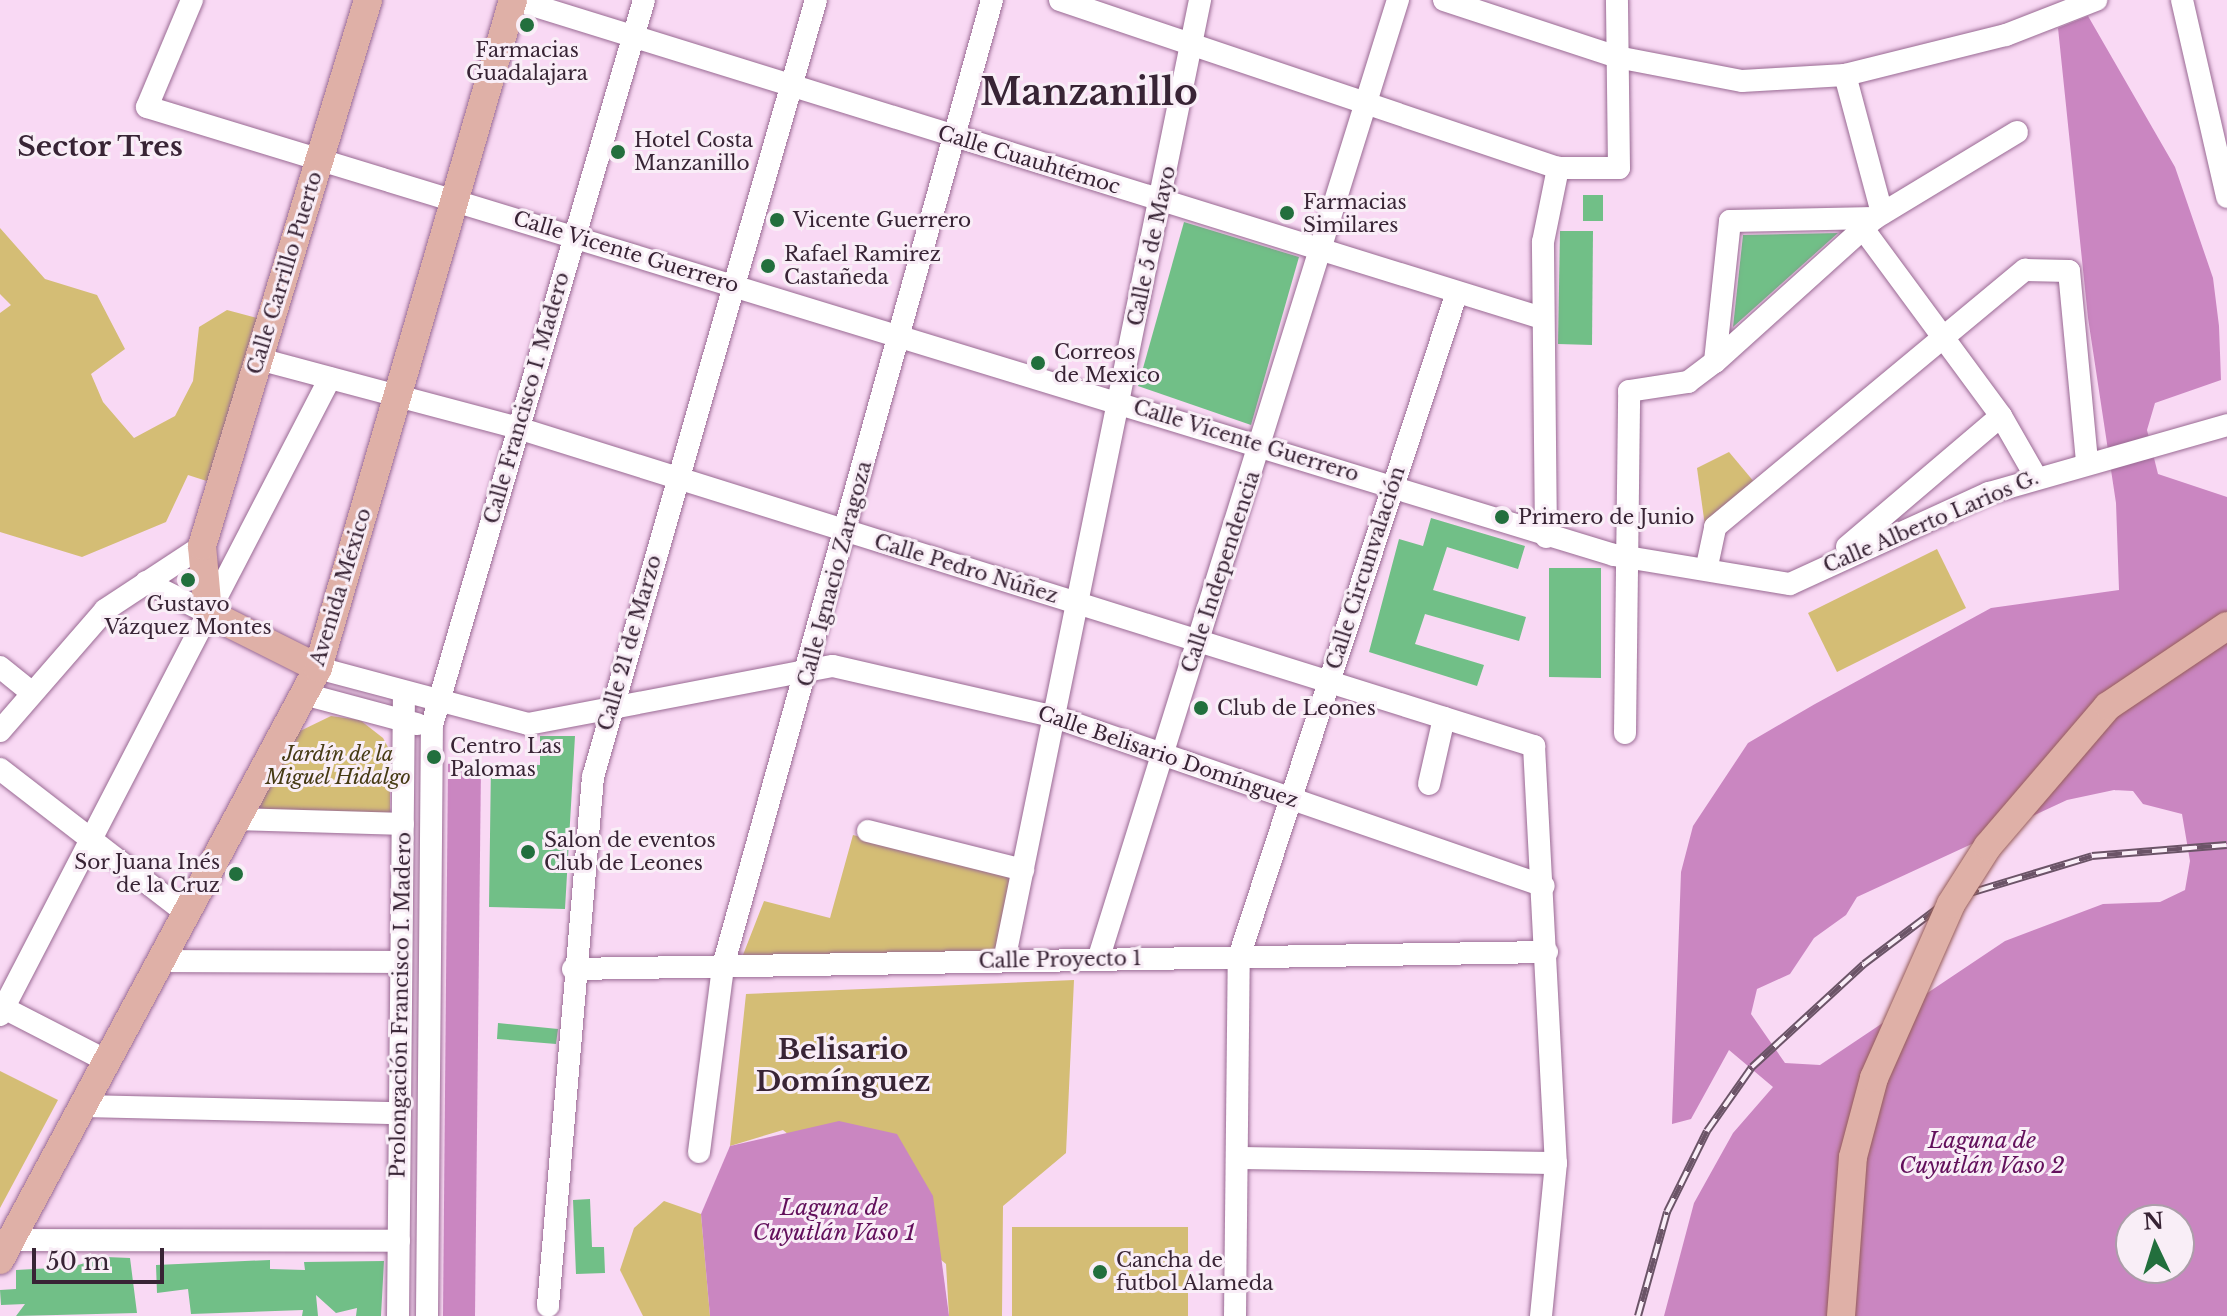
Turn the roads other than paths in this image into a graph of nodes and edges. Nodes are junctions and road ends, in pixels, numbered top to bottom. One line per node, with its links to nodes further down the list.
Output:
1 (192, 0): 23 (street, Calle Vicente Guerrero)
2 (368, 0): 23 (main road, Calle Carrillo Puerto)
3 (515, 0): 14 (street, Calle Cuauhtémoc); 26 (main road, Avenida México)
4 (644, 0): 14 (street, Calle Francisco I. Madero)
5 (816, 0): 18 (street, Calle 21 de Marzo)
6 (992, 0): 22 (street, Calle Ignacio Zaragoza)
7 (1060, 0): 15 (street)
8 (1200, 0): 15 (street, Calle 5 de Mayo)
9 (1398, 0): 19 (street, Calle Independencia)
10 (1444, 0): 16 (street)
11 (1617, 0): 16 (street)
12 (2096, 0): 17 (street)
13 (2182, 0): 20 (street)
14 (633, 36): 18 (street, Calle Cuauhtémoc); 29 (street, Calle Francisco I. Madero)
15 (1192, 45): 19 (street); 27 (street, Calle 5 de Mayo)
16 (1617, 57): 17 (street); 24 (street)
17 (1845, 75): 28 (street)
18 (791, 86): 22 (street, Calle Cuauhtémoc); 31 (street, Calle 21 de Marzo)
19 (1367, 104): 24 (street); 30 (street, Calle Independencia)
20 (2217, 107): 25 (street)
21 (2017, 132): 28 (street)
22 (955, 136): 27 (street, Calle Cuauhtémoc); 34 (street, Calle Ignacio Zaragoza)
23 (320, 157): 26 (street, Calle Vicente Guerrero); 37 (main road, Calle Carrillo Puerto)
24 (1558, 168): 33 (street)
25 (2227, 197)
26 (453, 200): 29 (street, Calle Vicente Guerrero); 39 (main road, Avenida México)
27 (1162, 201): 30 (street, Calle Cuauhtémoc); 40 (street, Calle 5 de Mayo)
28 (1874, 221): 35 (street); 36 (street); 36 (street)
29 (574, 236): 31 (street, Calle Vicente Guerrero); 43 (street, Calle Francisco I. Madero)
30 (1323, 251): 32 (street, Calle Cuauhtémoc); 44 (street, Calle Independencia)
31 (734, 285): 34 (street, Calle Vicente Guerrero); 47 (street, Calle 21 de Marzo)
32 (1456, 295): 33 (street, Calle Cuauhtémoc); 48 (street, Calle Circunvalación)
33 (1542, 318): 50 (street)
34 (900, 335): 40 (street, Calle Vicente Guerrero); 49 (street, Calle Ignacio Zaragoza)
35 (1938, 337): 41 (street); 45 (street); 54 (street)
36 (1717, 352): 52 (street)
37 (259, 359): 38 (street, Calle Pedro Núñez); 51 (main road, Calle Carrillo Puerto)
38 (330, 378): 39 (street, Calle Pedro Núñez); 57 (street)
39 (397, 397): 43 (street, Calle Pedro Núñez); 60 (main road, Avenida México)
40 (1120, 403): 44 (street, Calle Vicente Guerrero); 56 (street, Calle 5 de Mayo)
41 (2001, 416): 46 (street); 53 (street)
42 (2227, 425): 45 (street, Calle Alberto Larios G.)
43 (518, 428): 47 (street, Calle Pedro Núñez); 67 (street, Calle Francisco I. Madero)
44 (1261, 446): 48 (street, Calle Vicente Guerrero); 59 (street, Calle Independencia)
45 (2092, 461): 46 (street, Calle Alberto Larios G.)
46 (2036, 477): 53 (street, Calle Alberto Larios G.)
47 (678, 479): 49 (street, Calle Pedro Núñez); 68 (street, Calle 21 de Marzo)
48 (1393, 486): 50 (street, Calle Vicente Guerrero); 63 (street, Calle Circunvalación)
49 (847, 532): 56 (street, Calle Pedro Núñez); 62 (street, Calle Ignacio Zaragoza)
50 (1546, 537): 52 (street, Calle Vicente Guerrero)
51 (202, 546): 55 (street); 57 (main road, Calle Carrillo Puerto)
52 (1624, 556): 54 (street, Calle Alberto Larios G.); 75 (street)
53 (1835, 559): 54 (street, Calle Alberto Larios G.)
54 (1707, 566)
55 (146, 582): 57 (street); 64 (street)
56 (1079, 604): 59 (street, Calle Pedro Núñez); 70 (street, Calle 5 de Mayo)
57 (208, 613): 60 (main road); 83 (street)
58 (2227, 626): 111 (main road, bridge)
59 (1199, 642): 63 (street, Calle Pedro Núñez); 76 (street, Calle Independencia)
60 (310, 664): 65 (main road, Avenida México); 66 (street, Calle Belisario Domínguez); 86 (main road, Avenida México)
61 (0, 667): 64 (street)
62 (810, 667): 68 (street, Calle Belisario Domínguez); 70 (street, Calle Belisario Domínguez); 93 (street, Calle Ignacio Zaragoza)
63 (1329, 682): 71 (street, Calle Pedro Núñez); 79 (street, Calle Circunvalación)
64 (31, 692): 74 (street)
65 (304, 694): 72 (street); 80 (main road, Avenida México)
66 (404, 694): 67 (street, Calle Belisario Domínguez); 72 (street, Prolongación Francisco I. Madero)
67 (437, 703): 69 (street, Calle Belisario Domínguez); 73 (street, Prolongación Francisco I. Madero)
68 (610, 713): 69 (street, Calle Belisario Domínguez); 94 (street, Calle 21 de Marzo)
69 (485, 715): 73 (street)
70 (1055, 717): 76 (street, Calle Belisario Domínguez); 84 (street, Calle 5 de Mayo)
71 (1444, 718): 78 (street); 85 (street, Calle Pedro Núñez)
72 (404, 723): 73 (street); 81 (street, Prolongación Francisco I. Madero)
73 (432, 725): 103 (street, Prolongación Francisco I. Madero)
74 (0, 731)
75 (1625, 733)
76 (1163, 754): 79 (street, Calle Belisario Domínguez); 89 (street, Calle Independencia)
77 (0, 769): 83 (street)
78 (1429, 784)
79 (1291, 798): 85 (street, Calle Belisario Domínguez); 88 (street, Calle Circunvalación)
80 (237, 819): 81 (street); 86 (main road, Avenida México)
81 (403, 824): 92 (street, Prolongación Francisco I. Madero)
82 (868, 831): 84 (street)
83 (90, 842): 86 (street); 95 (street)
84 (1023, 870): 91 (street, Calle 5 de Mayo)
85 (1544, 886): 87 (street)
86 (181, 911): 90 (main road, Avenida México); 96 (main road, Avenida México)
87 (1547, 952): 88 (street, Calle Proyecto 1); 101 (street)
88 (1239, 957): 89 (street, Calle Proyecto 1); 100 (street, Calle Circunvalación)
89 (1098, 960): 91 (street, Calle Proyecto 1)
90 (160, 961): 92 (street); 96 (main road, Avenida México)
91 (1004, 961): 93 (street, Calle Proyecto 1)
92 (401, 962): 98 (street, Prolongación Francisco I. Madero)
93 (723, 966): 94 (street, Calle Proyecto 1); 99 (street, Calle Ignacio Zaragoza)
94 (573, 969): 106 (street, Calle 21 de Marzo)
95 (1, 1009): 96 (street)
96 (100, 1057): 97 (main road, Avenida México); 105 (main road, Avenida México)
97 (83, 1106): 98 (street); 105 (main road, Avenida México)
98 (400, 1113): 102 (street, Prolongación Francisco I. Madero)
99 (699, 1152)
100 (1237, 1158): 101 (street); 109 (street, Calle Circunvalación)
101 (1556, 1163): 110 (street)
102 (399, 1190): 103 (street); 104 (street, Prolongación Francisco I. Madero)
103 (428, 1195): 108 (street, Prolongación Francisco I. Madero)
104 (399, 1241): 105 (street); 107 (street, Prolongación Francisco I. Madero)
105 (4, 1242)
106 (548, 1306)
107 (398, 1316)
108 (427, 1316)
109 (1235, 1316)
110 (1541, 1316)
111 (1841, 1316)

